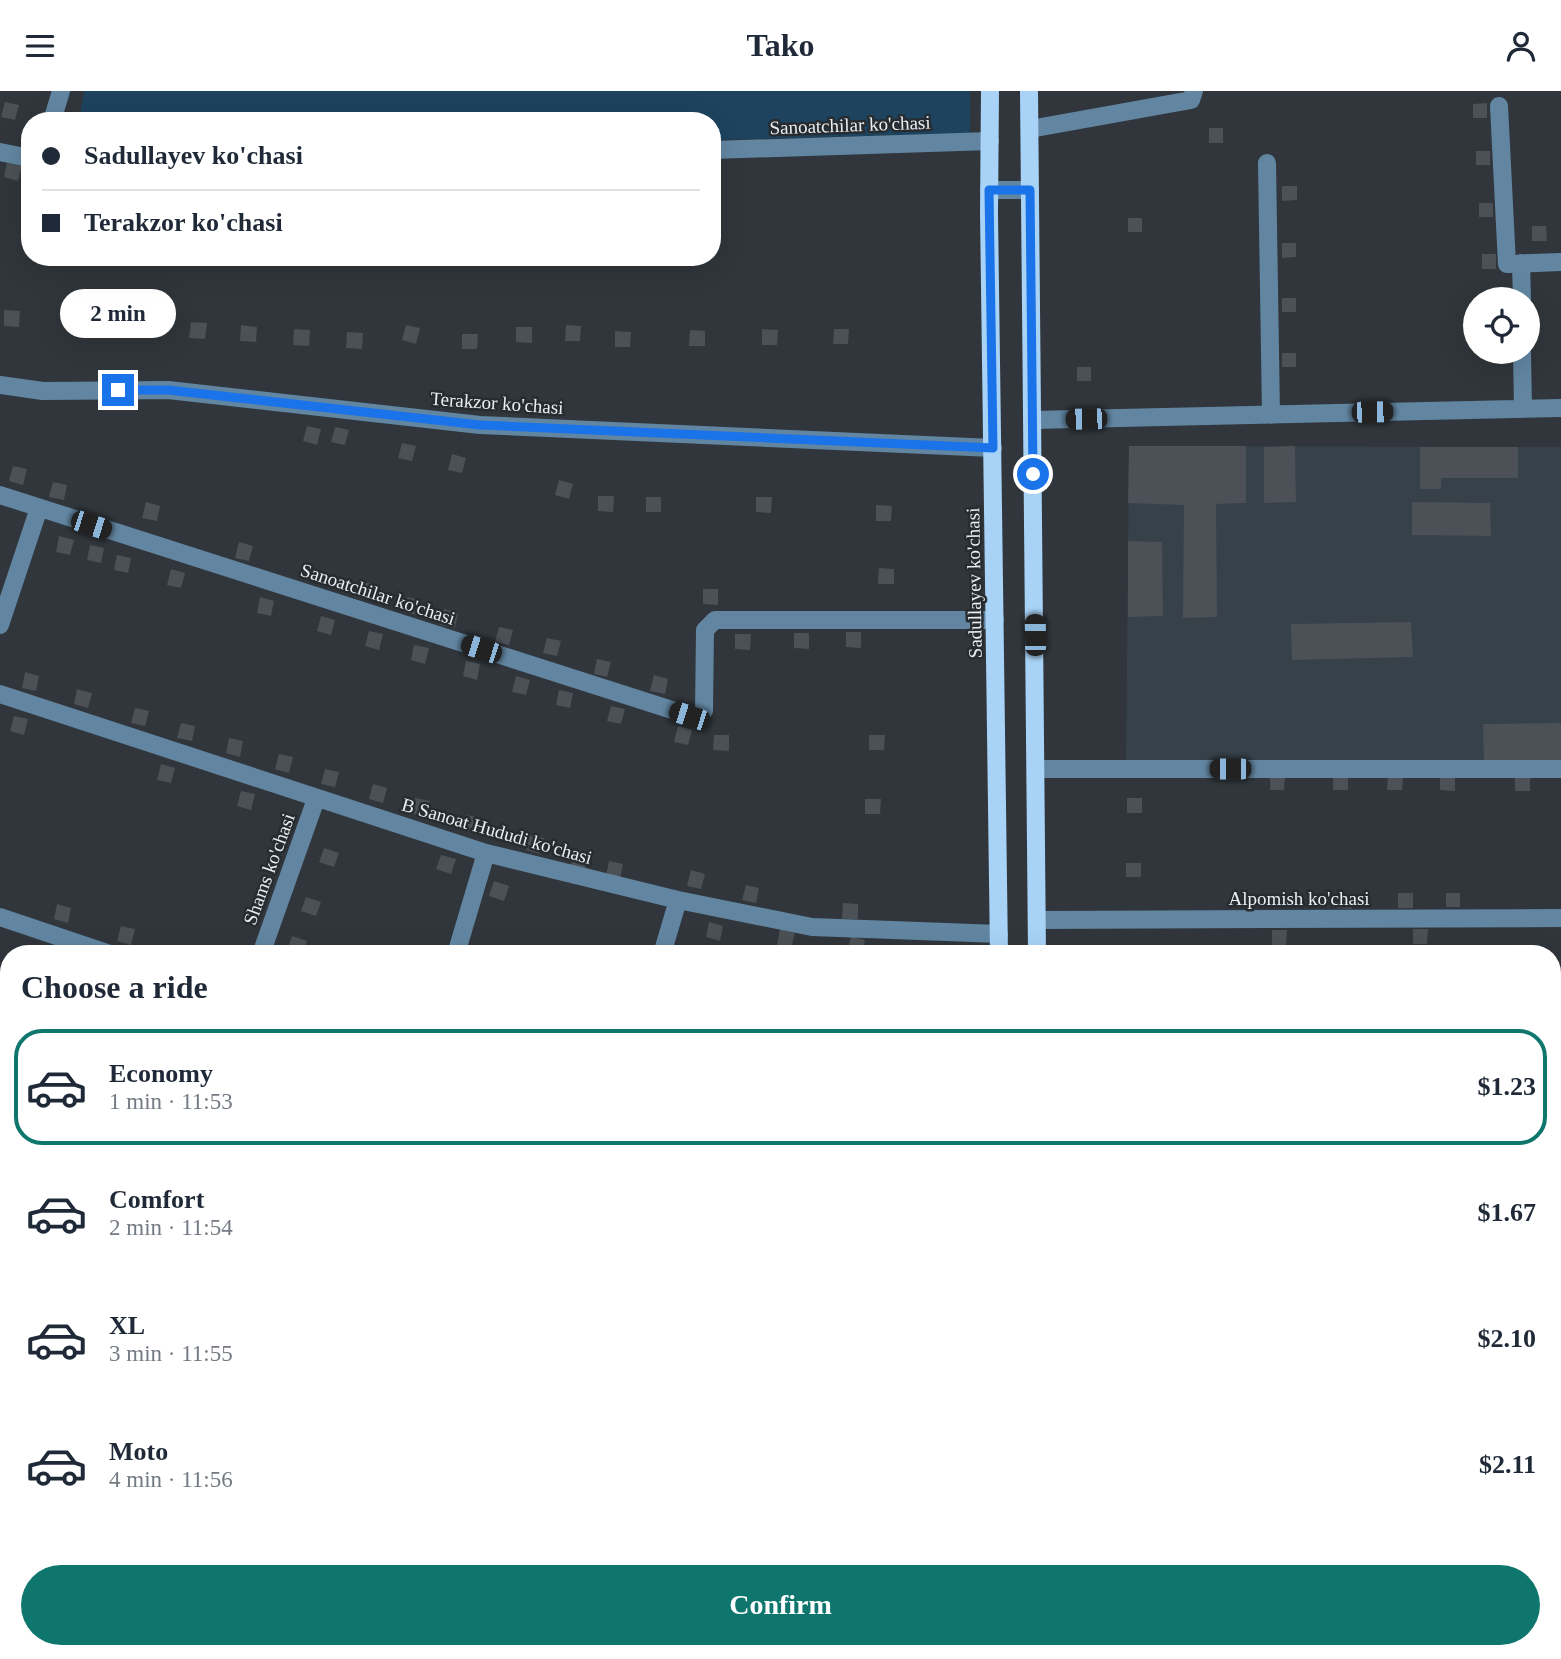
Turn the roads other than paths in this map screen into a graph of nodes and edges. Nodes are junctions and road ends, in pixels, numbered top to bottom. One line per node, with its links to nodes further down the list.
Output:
1 (61, 91): 6 (street)
2 (990, 91): 8 (main road, Sadullayev ko'chasi)
3 (1029, 91): 7 (main road)
4 (1194, 91): 7 (street)
5 (1499, 106): 16 (street)
6 (55, 112)
7 (1030, 129): 14 (main road)
8 (990, 141): 9 (street, Sanoatchilar ko'chasi); 13 (main road, Sadullayev ko'chasi)
9 (721, 151)
10 (0, 152): 11 (street)
11 (21, 156)
12 (1267, 163): 22 (street)
13 (989, 190): 14 (street); 24 (main road, Sadullayev ko'chasi)
14 (1030, 190): 23 (main road)
15 (1561, 262): 16 (street)
16 (1521, 263): 17 (street)
17 (1521, 287)
18 (1522, 364): 21 (street)
19 (0, 385): 24 (street, Terakzor ko'chasi)
20 (1561, 408): 21 (street)
21 (1523, 409): 22 (street)
22 (1271, 415): 23 (street)
23 (1033, 420): 30 (main road)
24 (993, 448): 27 (main road, Sadullayev ko'chasi)
25 (0, 495): 26 (street, Sanoatchilar ko'chasi)
26 (39, 508): 27 (street, Sanoatchilar ko'chasi); 28 (street)
27 (995, 620): 38 (main road, Sadullayev ko'chasi)
28 (0, 625)
29 (0, 694): 32 (street, B Sanoat Hududi ko'chasi)
30 (1037, 769): 31 (street); 37 (main road)
31 (1561, 769)
32 (316, 799): 33 (street, B Sanoat Hududi ko'chasi); 40 (street, Shams ko'chasi)
33 (486, 853): 34 (street, B Sanoat Hududi ko'chasi); 41 (street)
34 (678, 900): 38 (street, B Sanoat Hududi ko'chasi); 42 (street)
35 (0, 917): 39 (street)
36 (1561, 918): 37 (street, Alpomish ko'chasi)
37 (1037, 920): 44 (main road)
38 (999, 934): 43 (main road, Sadullayev ko'chasi)
39 (83, 945)
40 (264, 945)
41 (459, 945)
42 (666, 945)
43 (999, 945)
44 (1037, 945)

